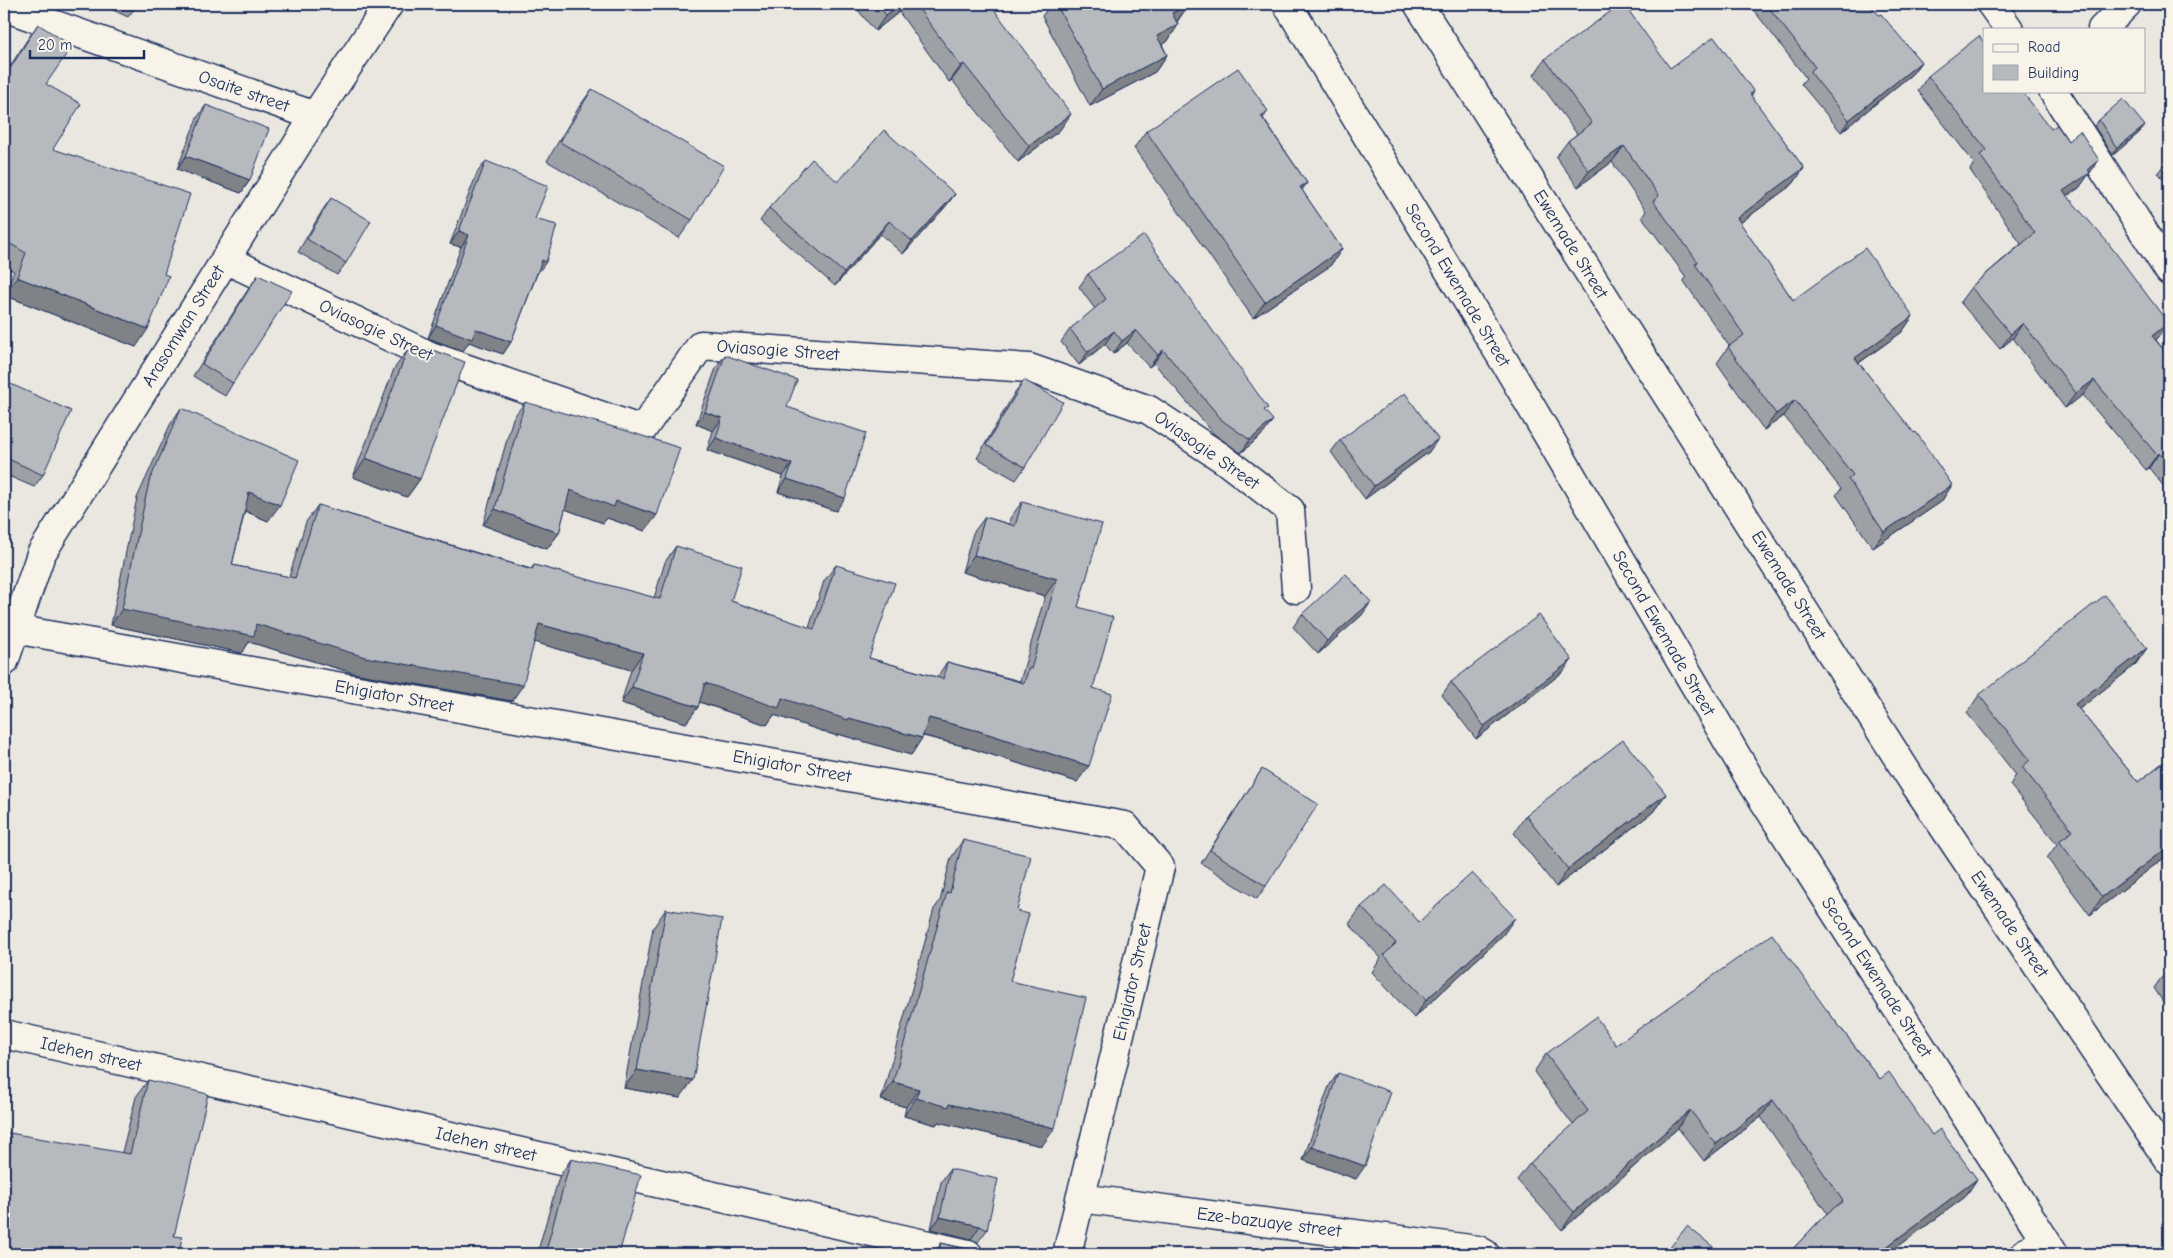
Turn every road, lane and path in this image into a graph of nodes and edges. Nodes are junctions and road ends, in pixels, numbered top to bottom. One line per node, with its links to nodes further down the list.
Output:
1 (388, 4): 10 (street, Arasomwan Street)
2 (1287, 4): 19 (street, Second Ewemade Street)
3 (1418, 4): 17 (street, Ewemade Street)
4 (1991, 4): 7 (street)
5 (2127, 4): 8 (street)
6 (4, 7): 10 (street, Osaite street)
7 (2008, 28)
8 (2103, 28)
9 (2054, 92): 12 (street)
10 (314, 116): 11 (street, Arasomwan Street)
11 (225, 259): 13 (street, Oviasogie Street); 14 (street, Arasomwan Street)
12 (2169, 272)
13 (1296, 589)
14 (14, 629): 15 (street, Arasomwan Street); 18 (street, Ehigiator Street)
15 (4, 662)
16 (4, 1034): 20 (street, Idehen street)
17 (2169, 1161)
18 (1080, 1198): 21 (street, Ehigiator Street); 22 (street, Eze-bazuaye street)
19 (2041, 1249)
20 (968, 1254)
21 (1067, 1254)
22 (1485, 1254)

